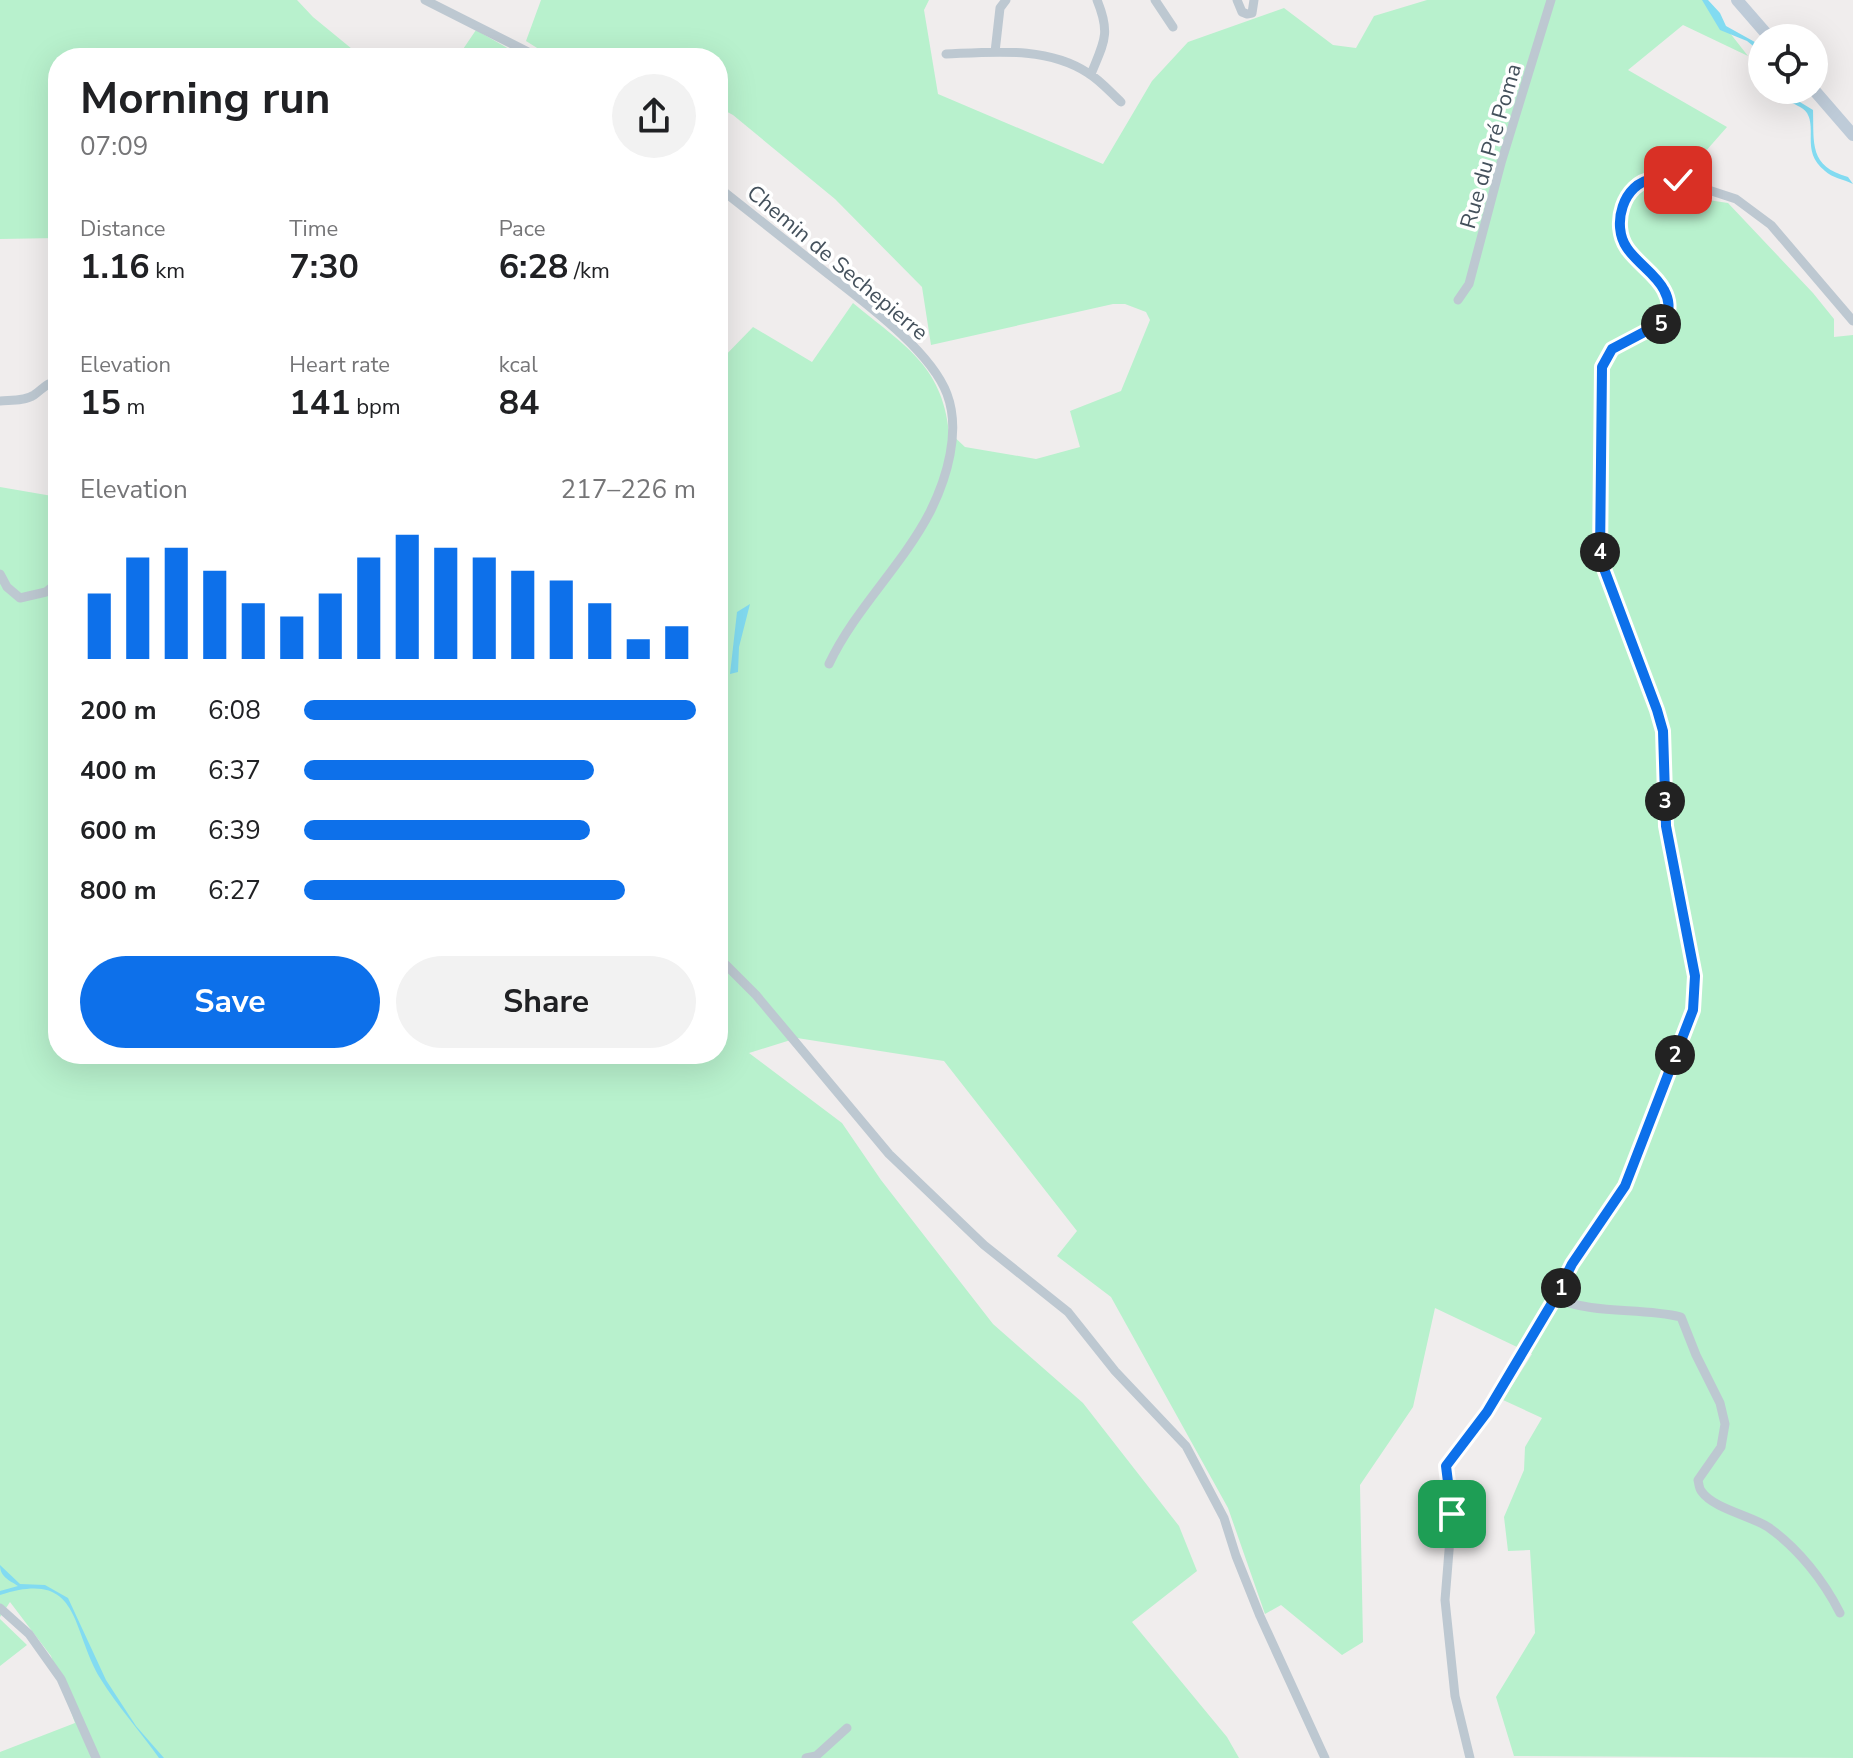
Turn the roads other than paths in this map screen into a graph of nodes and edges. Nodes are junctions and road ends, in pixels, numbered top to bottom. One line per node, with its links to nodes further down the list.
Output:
1 (425, 0): 11 (street)
2 (1006, 0): 12 (street)
3 (1097, 0): 14 (street)
4 (1155, 0): 10 (street)
5 (1237, 0): 6 (street)
6 (1254, 0)
7 (1551, 0): 19 (street, Rue du Pré Poma)
8 (1737, 0): 9 (street)
9 (1758, 24)
10 (1173, 27)
11 (520, 48)
12 (995, 52): 13 (street); 14 (street)
13 (946, 54)
14 (1091, 74): 15 (street)
15 (1121, 102)
16 (1826, 104): 17 (street)
17 (1853, 135)
18 (728, 195): 25 (street, Chemin de Sechepierre)
19 (1458, 300)
20 (1853, 321): 27 (street)
21 (48, 383): 22 (street)
22 (0, 401)
23 (0, 574): 24 (street)
24 (48, 590)
25 (829, 664)
26 (728, 967): 33 (street)
27 (1555, 1298): 29 (street); 34 (street)
28 (0, 1608): 31 (street)
29 (1840, 1613)
30 (847, 1728): 32 (street)
31 (96, 1758)
32 (806, 1758)
33 (1325, 1758)
34 (1470, 1758)

